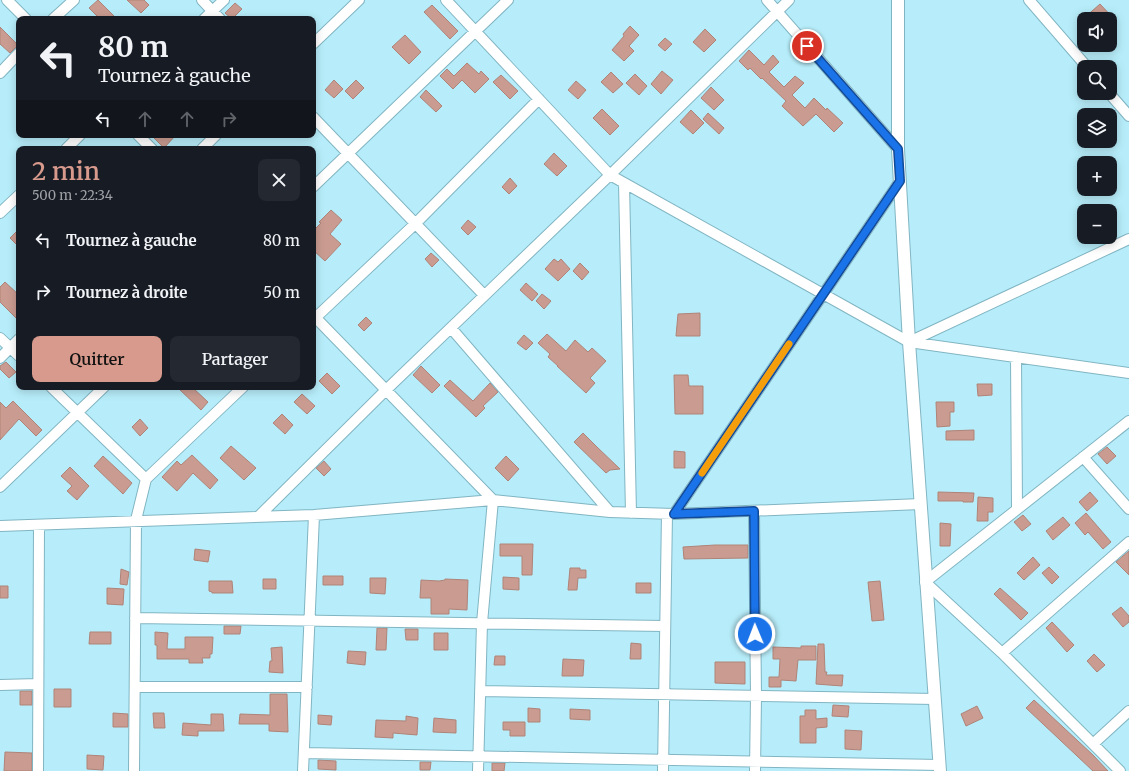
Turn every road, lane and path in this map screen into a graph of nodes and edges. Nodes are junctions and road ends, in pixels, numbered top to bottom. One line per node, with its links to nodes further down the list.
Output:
1 (7, 0): 14 (street)
2 (74, 0): 15 (street)
3 (202, 0): 12 (street)
4 (224, 0): 12 (street)
5 (359, 0): 19 (street)
6 (446, 0): 18 (street)
7 (508, 0): 18 (street)
8 (767, 0): 13 (street)
9 (789, 0): 13 (street)
10 (898, 0): 33 (street)
11 (1029, 0): 21 (street)
12 (212, 11): 16 (street); 17 (street)
13 (777, 11): 33 (street); 35 (street)
14 (23, 16)
15 (56, 16)
16 (207, 16)
17 (217, 16)
18 (475, 32): 23 (street); 34 (street)
19 (316, 41)
20 (16, 56): 22 (street)
21 (1081, 60)
22 (0, 73)
23 (539, 99): 35 (street); 41 (street)
24 (1116, 100): 25 (street)
25 (1129, 116)
26 (316, 120): 34 (street)
27 (77, 138): 30 (street)
28 (141, 138): 31 (street)
29 (213, 138): 32 (street)
30 (69, 146)
31 (149, 146)
32 (205, 146)
33 (898, 149): 36 (street)
34 (348, 153): 38 (street); 41 (street)
35 (610, 175): 37 (street); 44 (street)
36 (900, 181): 43 (street); 50 (street)
37 (624, 183): 43 (street); 71 (street)
38 (316, 184)
39 (16, 197): 40 (street)
40 (0, 213)
41 (415, 224): 44 (street); 45 (street)
42 (1129, 239): 50 (street)
43 (824, 294): 50 (street); 72 (street)
44 (484, 295): 47 (street)
45 (316, 315)
46 (316, 319): 59 (street)
47 (451, 328): 59 (street); 70 (street)
48 (0, 338): 51 (street)
49 (16, 342): 51 (street)
50 (909, 342): 53 (street); 66 (street)
51 (10, 348): 52 (street); 54 (street)
52 (16, 353)
53 (1016, 357): 55 (street); 67 (street)
54 (0, 358)
55 (1129, 373)
56 (54, 390): 60 (street)
57 (101, 390): 60 (street)
58 (240, 390): 63 (street)
59 (386, 390): 65 (street); 74 (street)
60 (77, 412): 63 (street); 64 (street)
61 (1129, 421): 62 (street)
62 (1083, 457): 67 (street); 68 (street)
63 (146, 479): 75 (street)
64 (0, 487)
65 (493, 500): 70 (street); 73 (street); 82 (street)
66 (921, 504): 69 (street); 79 (street)
67 (1017, 509): 79 (street)
68 (1129, 509)
69 (754, 511): 72 (street); 91 (street)
70 (610, 512): 71 (street)
71 (631, 513): 72 (street)
72 (670, 514): 83 (street)
73 (314, 515): 74 (street); 81 (street)
74 (259, 516): 75 (street)
75 (136, 520): 76 (street); 80 (street)
76 (39, 525): 77 (street); 85 (street)
77 (0, 526)
78 (1129, 542): 84 (street)
79 (926, 582): 84 (street); 92 (street)
80 (135, 618): 81 (street); 87 (street)
81 (310, 621): 82 (street); 88 (street)
82 (482, 623): 83 (street); 89 (street)
83 (665, 626): 90 (street)
84 (1002, 654): 94 (street)
85 (38, 684): 86 (street); 100 (street)
86 (0, 685)
87 (134, 687): 88 (street); 101 (street)
88 (307, 687): 95 (street)
89 (480, 690): 90 (street); 96 (street)
90 (664, 694): 91 (street); 97 (street)
91 (756, 696): 92 (street); 98 (street)
92 (935, 699): 99 (street)
93 (1129, 711): 94 (street)
94 (1093, 744): 105 (street)
95 (304, 753): 96 (street); 102 (street)
96 (478, 756): 97 (street); 103 (street)
97 (663, 760): 98 (street); 104 (street)
98 (755, 766): 99 (street)
99 (940, 768)
100 (38, 771)
101 (134, 771)
102 (303, 771)
103 (478, 771)
104 (663, 771)
105 (1120, 771)

